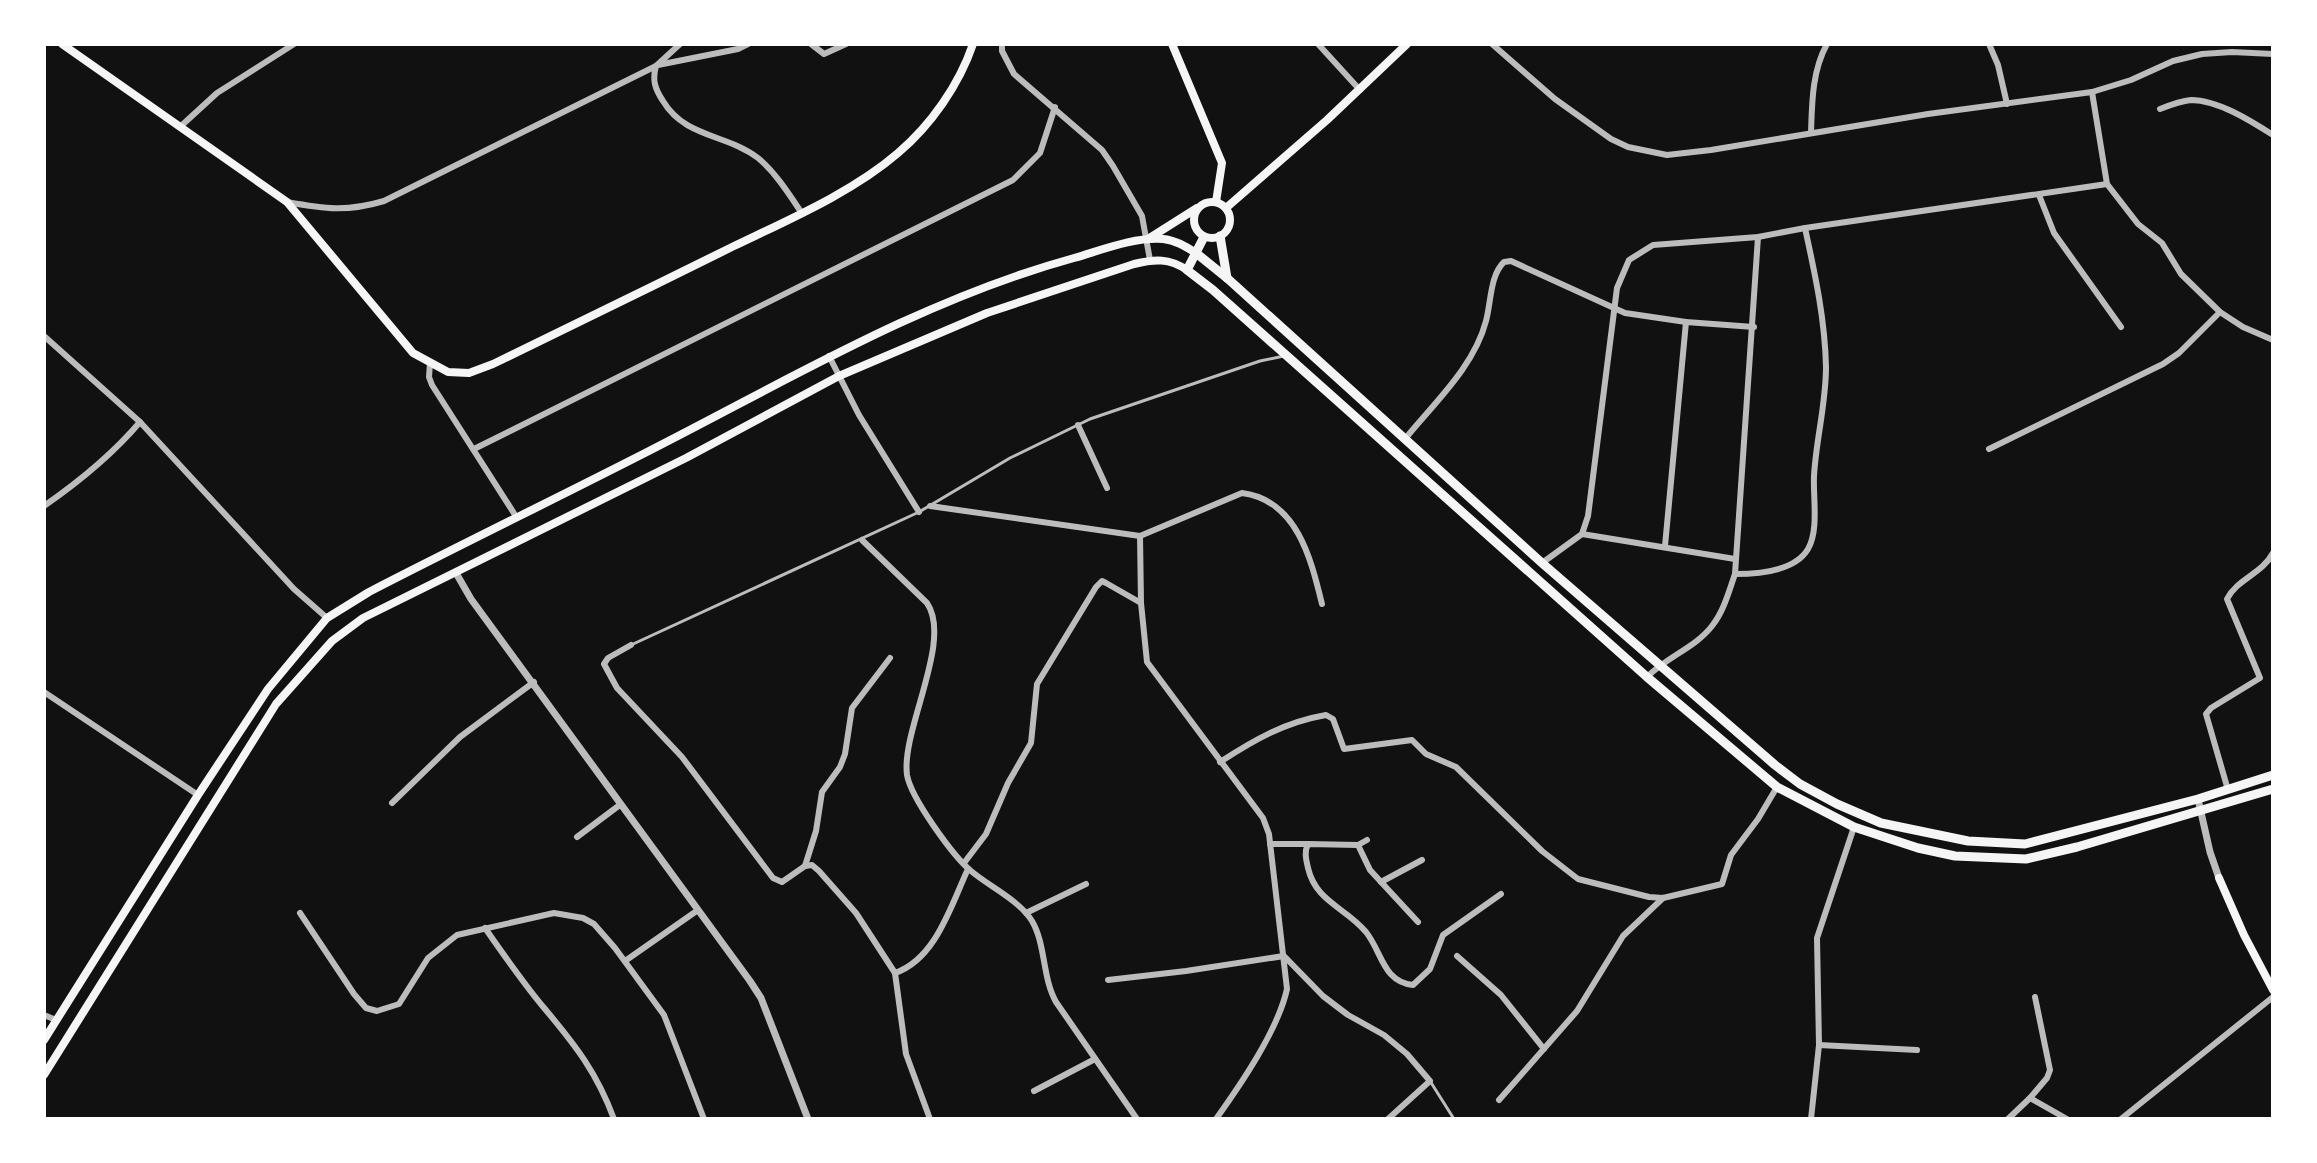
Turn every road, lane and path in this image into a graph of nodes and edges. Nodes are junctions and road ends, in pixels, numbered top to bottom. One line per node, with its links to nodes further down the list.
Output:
1 (62, 44): 23 (main road)
2 (294, 44): 23 (street)
3 (680, 44): 17 (street)
4 (748, 44): 15 (street)
5 (811, 44): 6 (street)
6 (846, 44)
7 (973, 44): 32 (main road)
8 (1002, 44): 21 (street)
9 (1172, 44): 29 (main road)
10 (1318, 44): 18 (street)
11 (1407, 44): 18 (main road)
12 (1492, 44): 24 (street)
13 (1827, 44): 24 (street)
14 (1989, 44): 20 (street)
15 (737, 46): 17 (street)
16 (2273, 54): 19 (street)
17 (656, 66): 28 (street); 32 (street)
18 (1360, 90): 31 (main road)
19 (2092, 92): 20 (street); 26 (street)
20 (2007, 104): 24 (street)
21 (1055, 107): 37 (street); 58 (street)
22 (2160, 109): 25 (street)
23 (181, 126): 28 (main road)
24 (1811, 133)
25 (2273, 135)
26 (2107, 184): 27 (street); 43 (street)
27 (2039, 195): 33 (street); 46 (street)
28 (287, 202): 49 (main road)
29 (1216, 202): 30 (main road); 31 (main road)
30 (1204, 203): 35 (main road); 37 (main road)
31 (1226, 208): 34 (main road)
32 (801, 212): 53 (main road)
33 (1805, 228): 36 (street); 73 (street)
34 (1220, 236): 35 (main road); 41 (highway)
35 (1204, 237): 38 (highway)
36 (1758, 237): 42 (street); 45 (street)
37 (1147, 239): 38 (main road); 39 (street); 51 (main road)
38 (1196, 253): 40 (highway); 41 (highway)
39 (1150, 260): 40 (main road); 54 (main road)
40 (1187, 270): 50 (highway)
41 (1227, 278): 57 (highway)
42 (1615, 310): 44 (street); 57 (street); 65 (street)
43 (2220, 312): 48 (street); 59 (street)
44 (1686, 322): 45 (street); 68 (street)
45 (1754, 327): 70 (street)
46 (2121, 327)
47 (44, 336): 55 (street)
48 (2273, 340)
49 (408, 346): 52 (main road); 53 (main road)
50 (1287, 355): 56 (lane); 80 (highway)
51 (829, 356): 54 (street); 64 (main road)
52 (430, 363): 53 (main road); 58 (street)
53 (455, 373)
54 (839, 376): 63 (street); 72 (main road)
55 (140, 422): 61 (street); 76 (street)
56 (1078, 425): 60 (street); 62 (lane)
57 (1405, 439): 71 (highway)
58 (474, 449): 64 (street)
59 (1989, 449)
60 (1107, 488)
61 (44, 506)
62 (930, 506): 63 (lane); 66 (street)
63 (919, 512): 67 (lane)
64 (517, 518): 76 (main road)
65 (1582, 534): 68 (street); 71 (street)
66 (1140, 536): 74 (street); 75 (street)
67 (862, 540): 77 (lane); 101 (street)
68 (1665, 546): 70 (street)
69 (2273, 553): 87 (street)
70 (1735, 559): 73 (street)
71 (1542, 563): 79 (highway)
72 (456, 573): 81 (street); 127 (main road)
73 (1735, 574): 79 (street)
74 (1141, 603): 83 (street); 101 (street)
75 (1322, 604)
76 (327, 618): 88 (main road)
77 (631, 645): 100 (street)
78 (890, 658): 100 (street)
79 (1660, 664): 80 (street); 89 (highway)
80 (1647, 677): 85 (highway)
81 (534, 682): 90 (street); 91 (street)
82 (44, 692): 88 (street)
83 (1220, 762): 96 (street); 106 (street)
84 (2273, 775): 87 (highway)
85 (1777, 787): 93 (highway); 106 (street)
86 (2273, 789): 92 (highway)
87 (2228, 790): 89 (highway)
88 (198, 795): 121 (main road)
89 (2198, 799): 92 (street)
90 (392, 803)
91 (621, 804): 94 (street); 107 (street)
92 (2201, 811): 93 (highway); 102 (street)
93 (1854, 827): 123 (street)
94 (577, 837)
95 (1367, 840): 98 (street)
96 (1270, 844): 97 (street); 112 (street)
97 (1308, 844): 98 (street); 105 (street)
98 (1358, 845): 103 (street)
99 (1422, 860): 103 (street)
100 (805, 866): 115 (street)
101 (966, 866): 109 (street); 115 (street)
102 (2219, 878): 117 (main road)
103 (1381, 882): 110 (street)
104 (1086, 884): 109 (street)
105 (1501, 894)
106 (1663, 898): 124 (street)
107 (698, 910): 114 (street); 134 (street)
108 (300, 913): 111 (street)
109 (1026, 913): 126 (street)
110 (1418, 922)
111 (485, 928): 114 (street); 132 (street)
112 (1284, 956): 116 (street); 128 (street); 137 (street)
113 (1457, 956): 124 (street)
114 (625, 961): 133 (street)
115 (895, 973): 135 (street)
116 (1108, 980)
117 (2273, 990)
118 (2035, 997): 130 (street)
119 (2273, 997): 143 (street)
120 (44, 1015): 121 (street)
121 (56, 1020): 122 (main road)
122 (44, 1040)
123 (1819, 1045): 125 (street); 140 (street)
124 (1544, 1049): 131 (street)
125 (1917, 1050)
126 (1095, 1059): 129 (street); 136 (street)
127 (44, 1075)
128 (1430, 1081): 138 (street); 139 (lane)
129 (1034, 1091)
130 (2030, 1098): 141 (street); 142 (street)
131 (1499, 1100)
132 (614, 1119)
133 (704, 1119)
134 (808, 1119)
135 (930, 1119)
136 (1137, 1119)
137 (1216, 1119)
138 (1388, 1119)
139 (1454, 1119)
140 (1811, 1119)
141 (2008, 1119)
142 (2067, 1119)
143 (2121, 1119)

